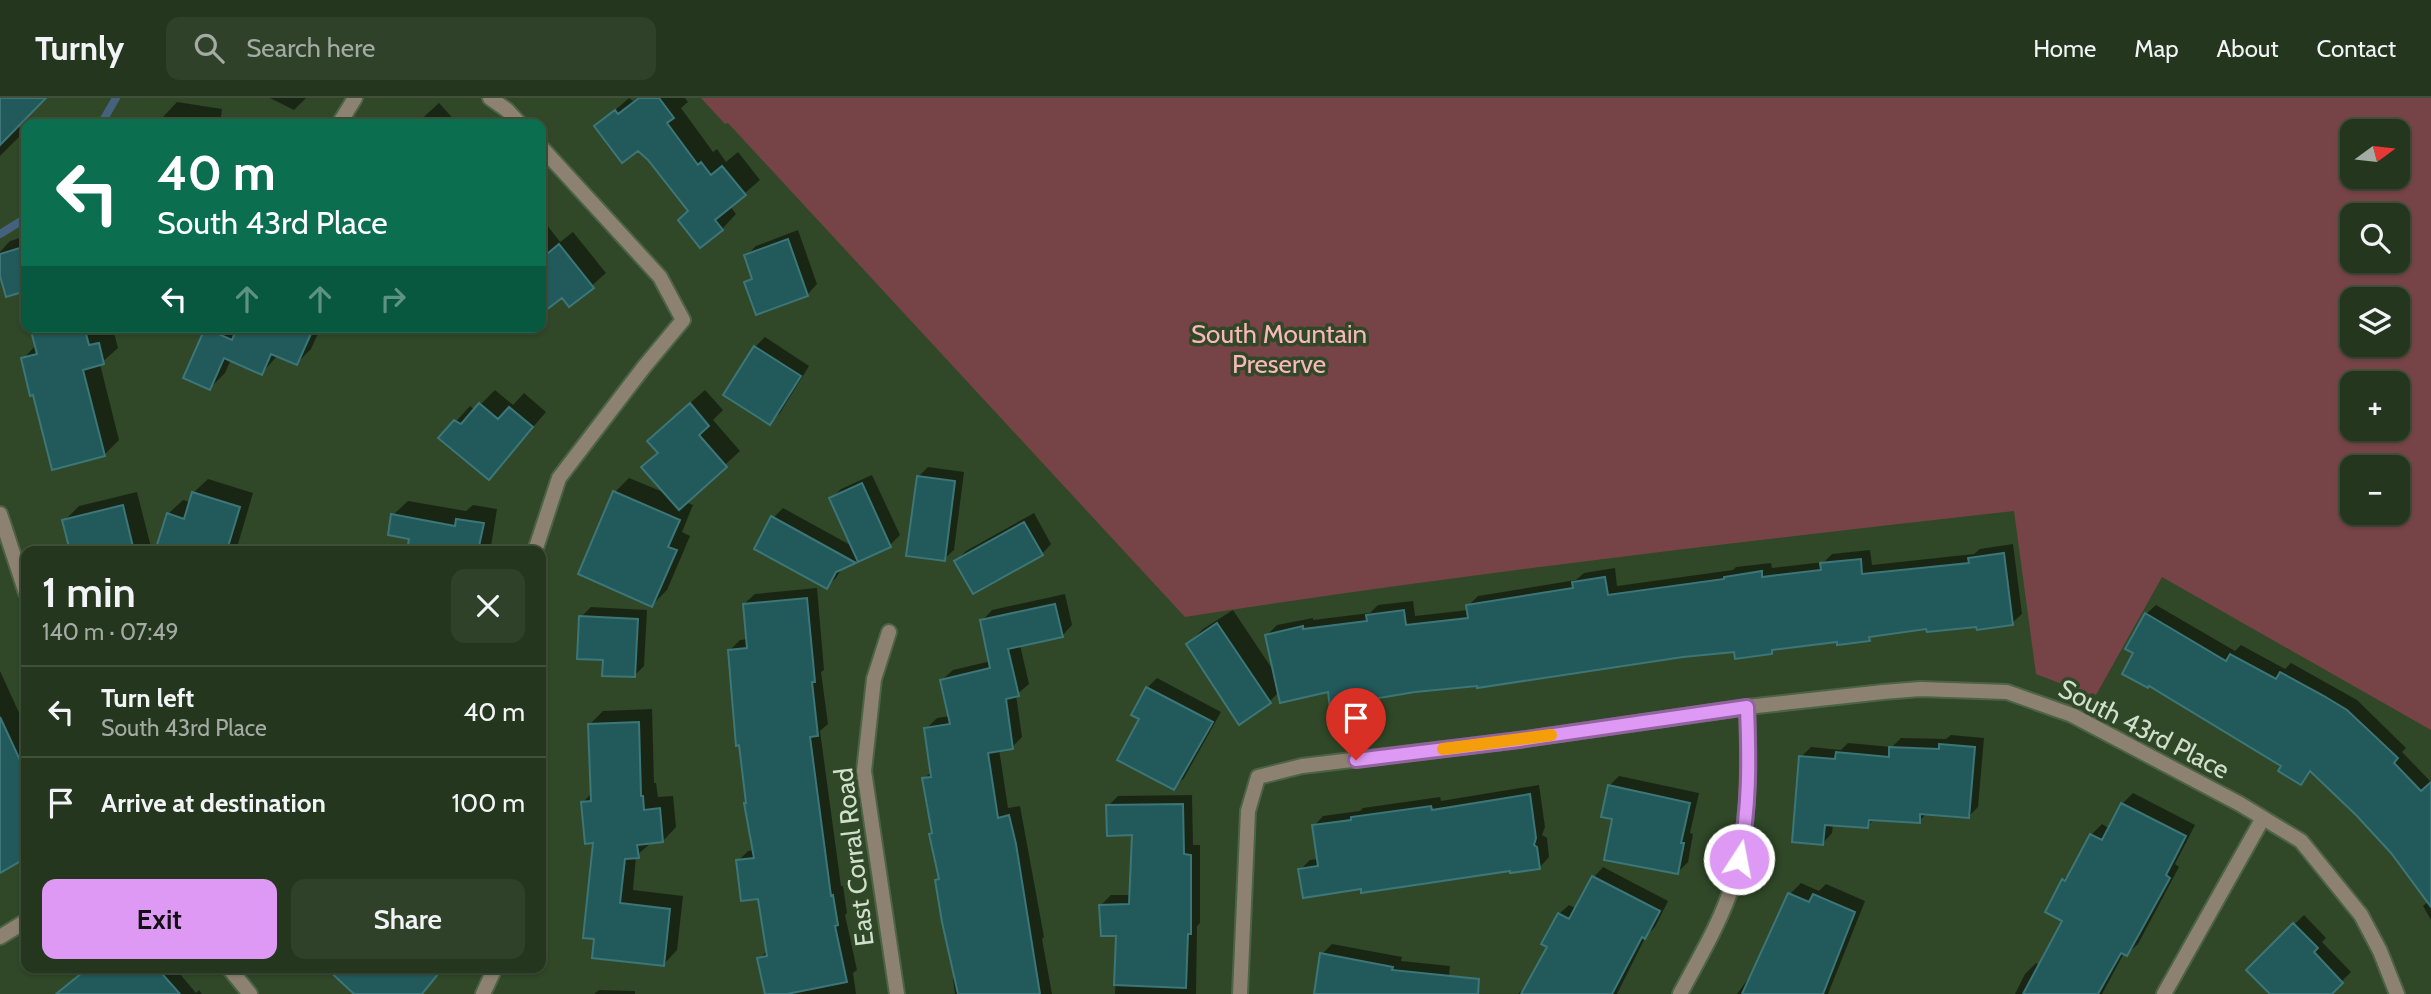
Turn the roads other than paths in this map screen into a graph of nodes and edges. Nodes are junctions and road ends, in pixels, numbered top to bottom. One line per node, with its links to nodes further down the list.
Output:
1 (355, 98): 3 (street)
2 (490, 98): 4 (street)
3 (342, 119)
4 (515, 119)
5 (546, 152): 7 (street)
6 (0, 514): 8 (street)
7 (537, 546)
8 (21, 578)
9 (889, 632): 18 (street, East Corral Road)
10 (1747, 707): 11 (street, South 43rd Place); 19 (street, South 43rd Place); 20 (street)
11 (2263, 818): 21 (street); 22 (street, South 43rd Place)
12 (21, 923): 13 (street)
13 (0, 937)
14 (233, 973): 16 (street)
15 (493, 973): 17 (street)
16 (250, 994)
17 (483, 994)
18 (897, 994)
19 (1240, 994)
20 (1680, 994)
21 (2164, 994)
22 (2397, 994)

